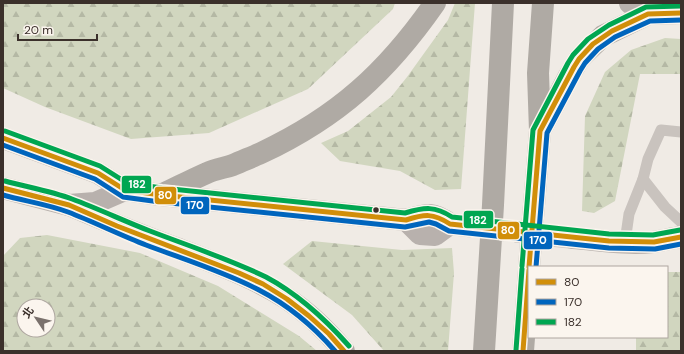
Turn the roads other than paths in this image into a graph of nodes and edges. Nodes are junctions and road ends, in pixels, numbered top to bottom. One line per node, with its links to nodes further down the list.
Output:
1 (435, 3): 12 (highway)
2 (503, 3): 22 (highway)
3 (543, 3): 6 (highway)
4 (639, 8): 5 (main road); 6 (highway)
5 (681, 13)
6 (540, 131): 19 (highway)
7 (681, 132): 9 (lane)
8 (3, 138): 11 (main road)
9 (644, 179): 15 (lane); 18 (lane)
10 (3, 188): 13 (main road)
11 (125, 190): 12 (main road); 13 (main road)
12 (160, 195): 14 (main road)
13 (69, 205): 21 (highway)
14 (406, 220)
15 (681, 222)
16 (681, 237): 18 (main road)
17 (573, 238): 18 (main road)
18 (625, 242)
19 (529, 266)
20 (528, 284): 23 (highway)
21 (344, 351)
22 (484, 351)
23 (523, 351)

